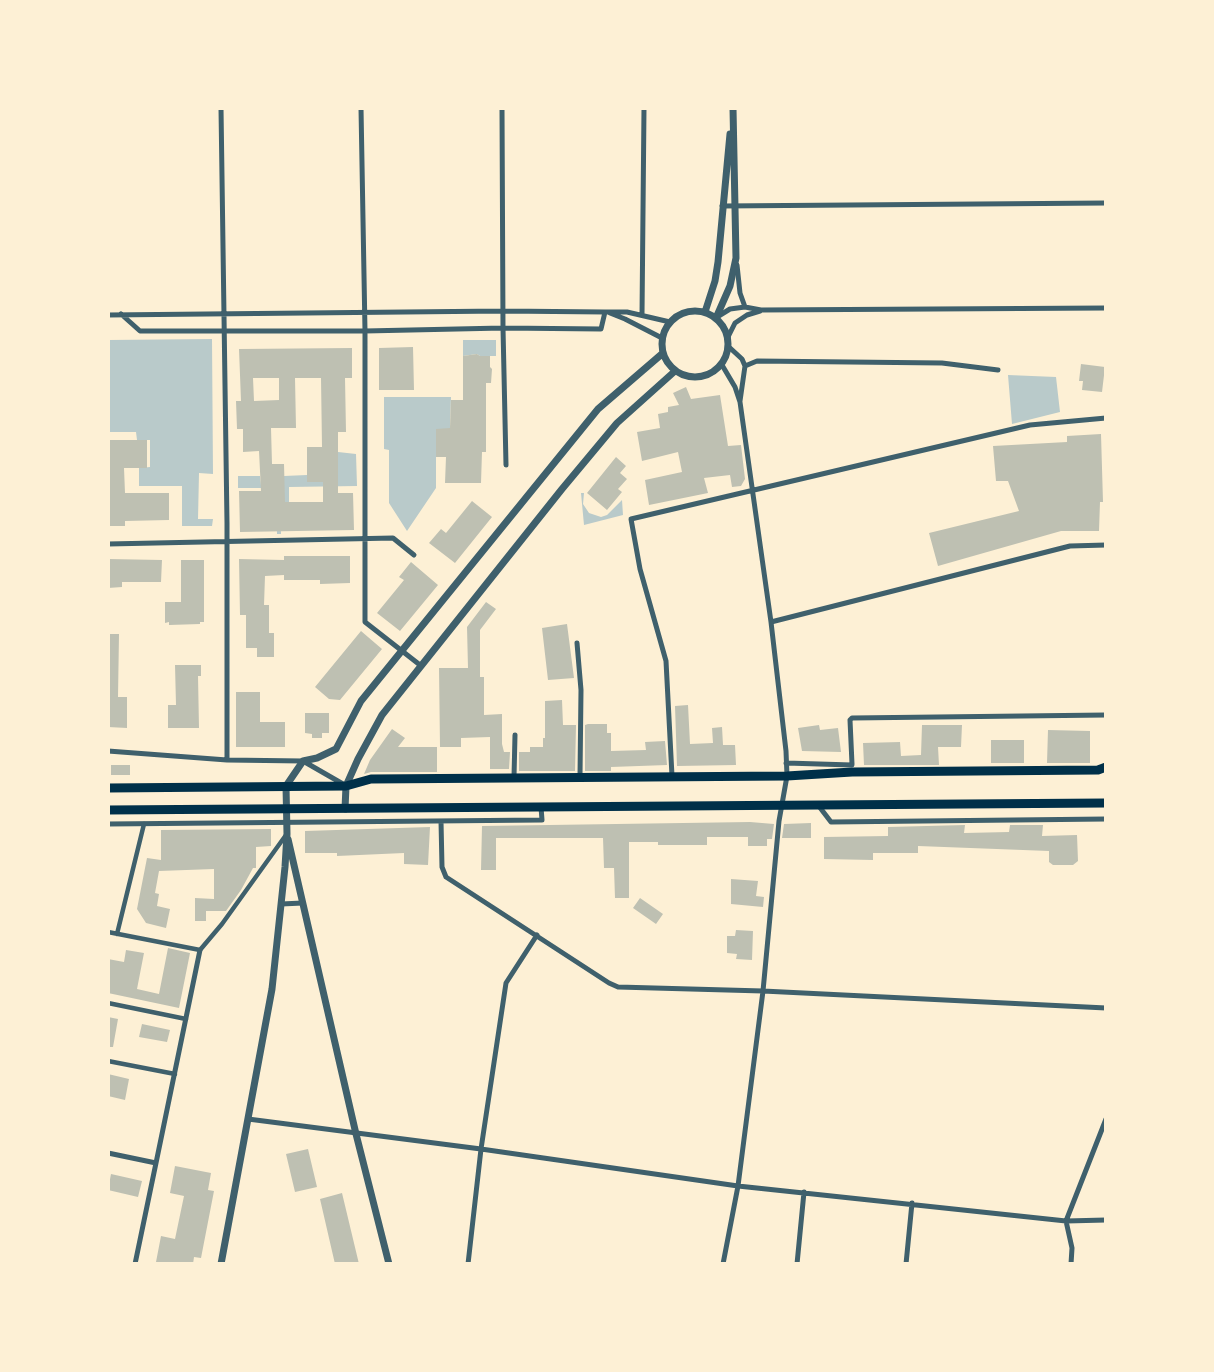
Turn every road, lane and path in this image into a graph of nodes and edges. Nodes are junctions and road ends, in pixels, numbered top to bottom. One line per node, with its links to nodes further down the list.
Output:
1 (221, 108): 17 (street)
2 (362, 108): 18 (street)
3 (502, 108): 13 (street)
4 (644, 108): 21 (street)
5 (726, 168): 6 (street); 6 (street); 8 (street)
6 (735, 168): 9 (street)
7 (1106, 203): 9 (street)
8 (722, 206): 9 (street); 16 (street)
9 (736, 206): 10 (street)
10 (736, 258): 11 (street); 22 (street)
11 (745, 307): 14 (street); 22 (street)
12 (1106, 308): 14 (street)
13 (503, 310): 15 (street); 18 (street); 24 (street)
14 (762, 310): 27 (street)
15 (605, 312): 21 (street); 24 (street); 28 (street)
16 (705, 312): 22 (street); 23 (street)
17 (224, 313): 18 (street); 19 (street); 25 (street)
18 (364, 313): 26 (street)
19 (121, 314): 20 (street); 25 (street)
20 (108, 315)
21 (642, 315): 23 (street)
22 (716, 318): 27 (street)
23 (670, 322): 28 (street)
24 (503, 328): 26 (street); 37 (street)
25 (224, 331): 26 (street); 40 (street)
26 (365, 331): 39 (street)
27 (728, 337): 29 (street)
28 (662, 338): 30 (street)
29 (729, 347): 31 (street); 32 (street)
30 (663, 353): 34 (street); 46 (street)
31 (722, 365): 34 (street); 35 (street)
32 (745, 366): 33 (street); 35 (street)
33 (998, 370)
34 (675, 371): 47 (street)
35 (740, 402): 38 (street)
36 (1106, 418): 38 (street)
37 (506, 465)
38 (753, 490): 44 (street); 57 (street)
39 (366, 539): 40 (street); 43 (street); 46 (street)
40 (227, 541): 41 (street); 51 (street)
41 (108, 544)
42 (1106, 545): 44 (street)
43 (414, 555)
44 (771, 622): 53 (street)
45 (577, 643): 56 (street)
46 (401, 651): 47 (street); 52 (street)
47 (420, 665): 61 (street)
48 (1106, 715): 55 (street)
49 (515, 735): 59 (street)
50 (108, 751): 51 (street)
51 (227, 760): 52 (street)
52 (303, 761): 60 (street); 61 (street)
53 (786, 763): 55 (street); 58 (street)
54 (1106, 767): 55 (main road)
55 (852, 768): 58 (main road)
56 (580, 776): 57 (main road); 59 (main road)
57 (672, 776): 58 (main road)
58 (787, 776): 64 (street)
59 (514, 777): 61 (main road)
60 (286, 786): 61 (main road); 62 (main road); 67 (street)
61 (346, 786): 68 (street)
62 (108, 788)
63 (1106, 802): 65 (main road)
64 (782, 805): 65 (main road); 66 (main road); 82 (street)
65 (818, 805): 70 (street)
66 (542, 807): 68 (main road); 71 (street)
67 (286, 808): 68 (main road); 69 (main road); 72 (street)
68 (345, 809)
69 (108, 810)
70 (1106, 819)
71 (441, 821): 72 (street); 80 (street)
72 (287, 823): 74 (street); 75 (street)
73 (108, 824): 74 (street)
74 (144, 824): 79 (street)
75 (287, 834): 76 (street); 77 (street); 81 (street)
76 (303, 903): 77 (street); 90 (street)
77 (281, 904): 88 (street)
78 (108, 932): 79 (street)
79 (117, 933): 81 (street)
80 (537, 935): 82 (street); 91 (street)
81 (200, 950): 85 (street)
82 (763, 991): 84 (street); 94 (street)
83 (108, 1003): 85 (street)
84 (1106, 1008)
85 (186, 1019): 87 (street)
86 (108, 1061): 87 (street)
87 (175, 1074): 93 (street)
88 (248, 1119): 90 (street); 100 (street)
89 (1106, 1119): 98 (street)
90 (356, 1134): 91 (street); 101 (street)
91 (481, 1149): 94 (street); 102 (street)
92 (108, 1153): 93 (street)
93 (156, 1163): 99 (street)
94 (738, 1186): 95 (street); 103 (street)
95 (804, 1192): 96 (street); 104 (street)
96 (912, 1203): 98 (street); 105 (street)
97 (1106, 1220): 98 (street)
98 (1066, 1221): 106 (street)
99 (135, 1264)
100 (221, 1264)
101 (389, 1264)
102 (468, 1264)
103 (723, 1264)
104 (797, 1264)
105 (906, 1264)
106 (1071, 1264)

